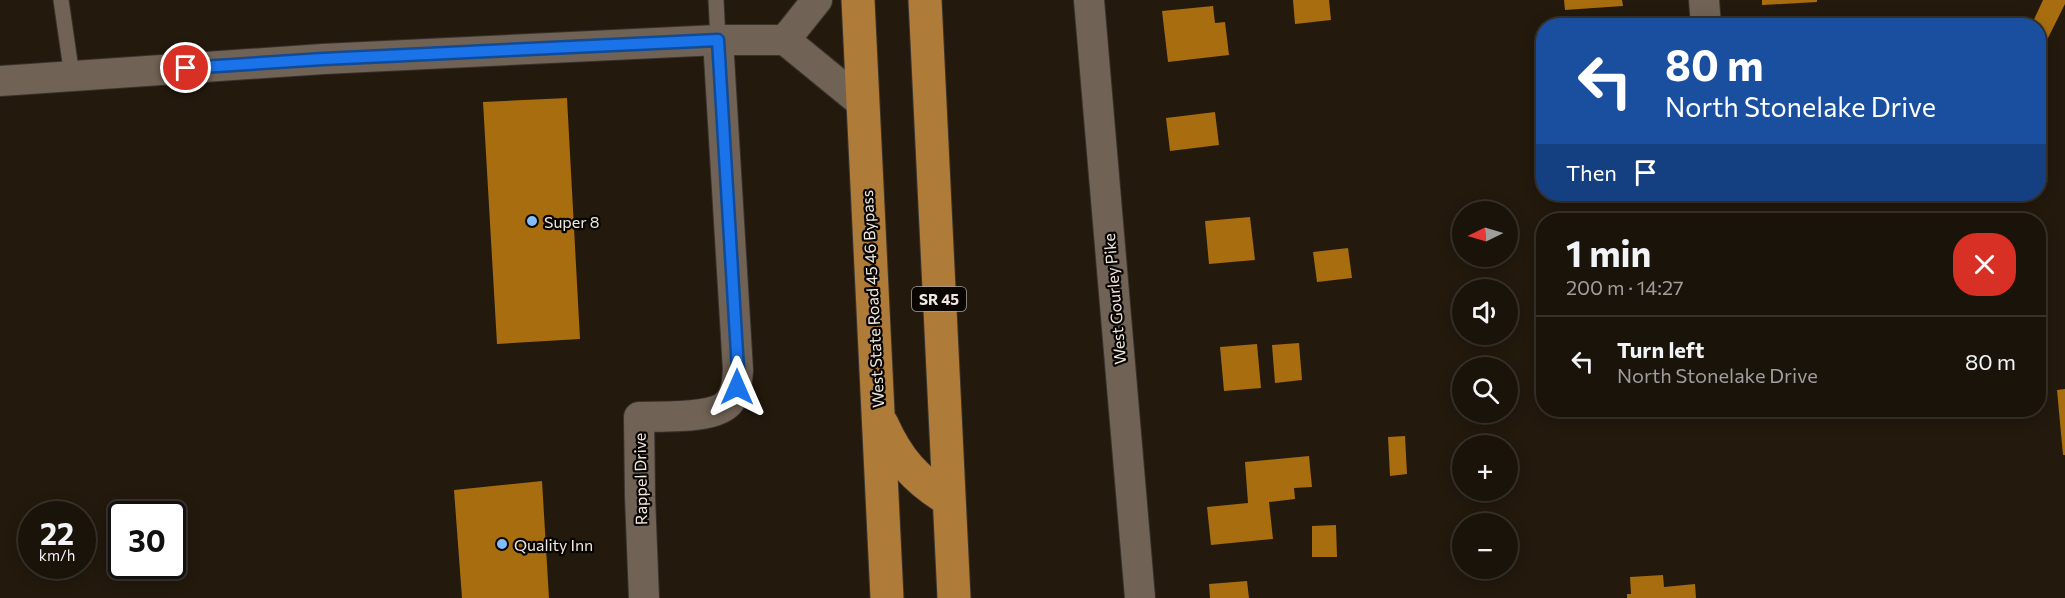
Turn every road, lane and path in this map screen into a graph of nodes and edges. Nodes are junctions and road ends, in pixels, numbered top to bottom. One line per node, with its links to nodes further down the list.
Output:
1 (61, 0): 11 (lane)
2 (716, 0): 9 (lane)
3 (817, 0): 10 (street)
4 (858, 0): 13 (highway, West State Road 45 46 Bypass)
5 (925, 0): 15 (highway, SR 45)
6 (1089, 0): 19 (street, West Gourley Pike)
7 (1704, 0): 8 (street)
8 (1705, 18)
9 (718, 40): 10 (street); 11 (street); 16 (street, Rappel Drive)
10 (784, 40): 13 (street)
11 (72, 76): 12 (street)
12 (0, 81)
13 (862, 103): 14 (highway, West State Road 45 46 Bypass)
14 (878, 414): 15 (highway); 17 (highway, West State Road 45 46 Bypass)
15 (949, 500): 18 (highway, SR 45)
16 (644, 598)
17 (887, 598)
18 (954, 598)
19 (1140, 598)

